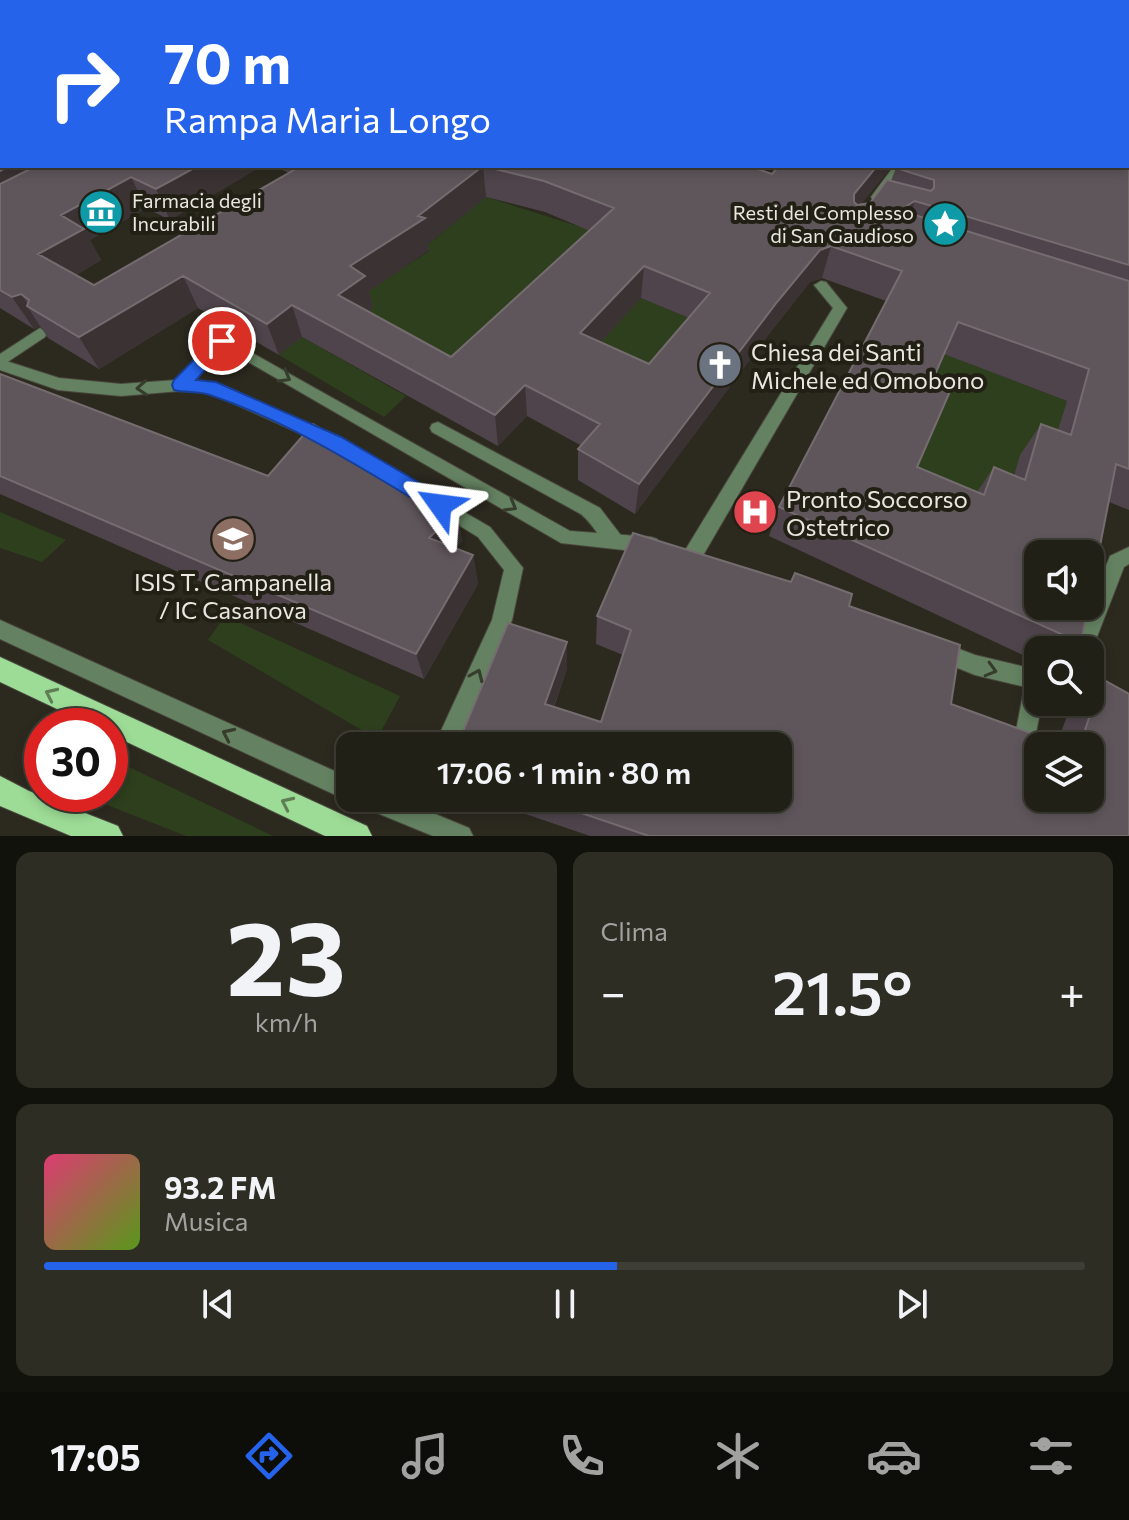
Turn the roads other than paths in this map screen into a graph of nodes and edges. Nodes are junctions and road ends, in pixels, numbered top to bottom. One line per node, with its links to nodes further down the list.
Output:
1 (898, 168): 2 (street)
2 (890, 208)
3 (821, 285): 10 (street)
4 (40, 333): 5 (street)
5 (0, 363): 6 (street, one-way to 5)
6 (180, 385): 8 (street); 10 (street, one-way to 10)
7 (438, 428): 10 (street)
8 (347, 450)
9 (422, 494): 18 (street, one-way to 9)
10 (617, 543)
11 (1129, 555): 13 (street)
12 (0, 629): 20 (street, one-way to 12)
13 (1088, 636)
14 (921, 643): 16 (street, one-way to 16)
15 (0, 669): 24 (main road, one-way to 15)
16 (1024, 677)
17 (1030, 716): 19 (street)
18 (451, 732)
19 (1021, 760)
20 (336, 784)
21 (0, 790): 23 (main road)
22 (423, 812): 25 (street)
23 (108, 836)
24 (357, 836)
25 (461, 836)

